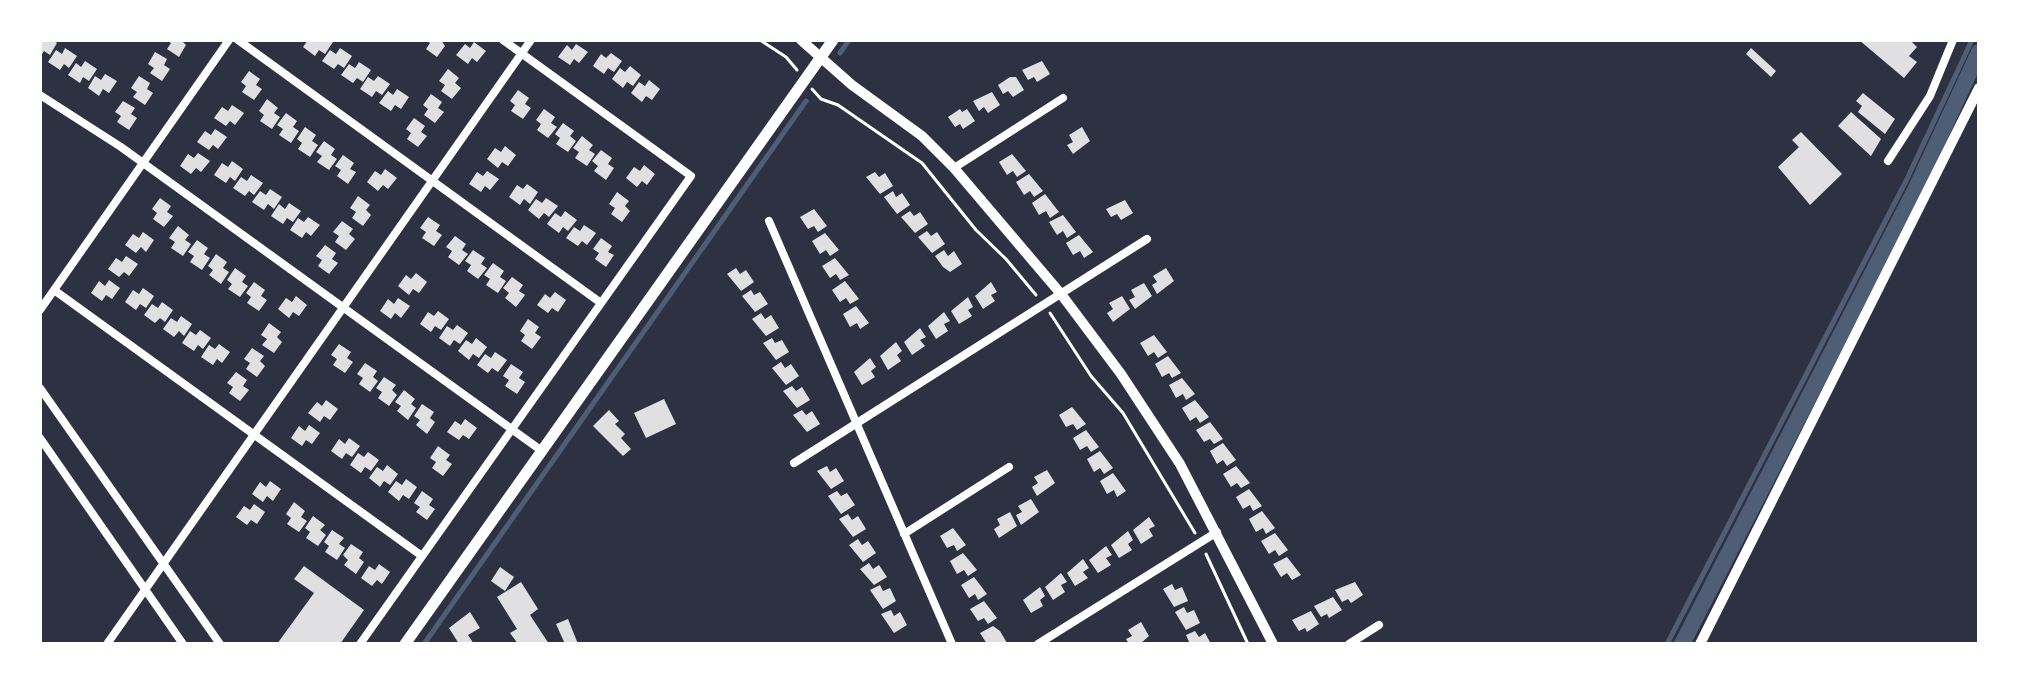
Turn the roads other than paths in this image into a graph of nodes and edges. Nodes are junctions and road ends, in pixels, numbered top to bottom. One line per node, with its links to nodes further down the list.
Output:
1 (229, 40): 14 (street)
2 (238, 40): 16 (street)
3 (503, 40): 8 (street)
4 (531, 40): 8 (street)
5 (801, 40): 9 (street)
6 (833, 40): 9 (main road)
7 (1953, 40): 13 (street)
8 (522, 54): 16 (street); 21 (street)
9 (822, 55): 15 (street); 29 (main road)
10 (1979, 88): 47 (street)
11 (40, 95): 14 (street)
12 (1063, 98): 15 (street)
13 (1888, 161)
14 (143, 163): 19 (street); 22 (street)
15 (954, 168): 20 (street)
16 (432, 181): 21 (street); 22 (street)
17 (769, 221): 25 (street)
18 (1147, 239): 20 (street)
19 (54, 290): 23 (street); 27 (street)
20 (1061, 294): 25 (street); 32 (street)
21 (601, 303): 26 (street)
22 (343, 308): 26 (street); 27 (street)
23 (40, 310)
24 (40, 388): 35 (street)
25 (856, 423): 30 (street); 33 (street)
26 (512, 430): 29 (street); 34 (street)
27 (254, 435): 34 (street); 35 (street)
28 (40, 438): 36 (street)
29 (542, 451): 42 (main road)
30 (794, 463)
31 (1009, 467): 33 (street)
32 (1217, 532): 44 (street); 45 (street)
33 (904, 534): 43 (street)
34 (422, 556): 41 (street)
35 (164, 564): 36 (street); 40 (street)
36 (146, 590): 38 (street); 39 (street)
37 (1379, 625): 46 (street)
38 (107, 644)
39 (183, 644)
40 (220, 644)
41 (360, 644)
42 (405, 644)
43 (952, 644)
44 (1038, 644)
45 (1273, 644)
46 (1349, 644)
47 (1700, 644)

